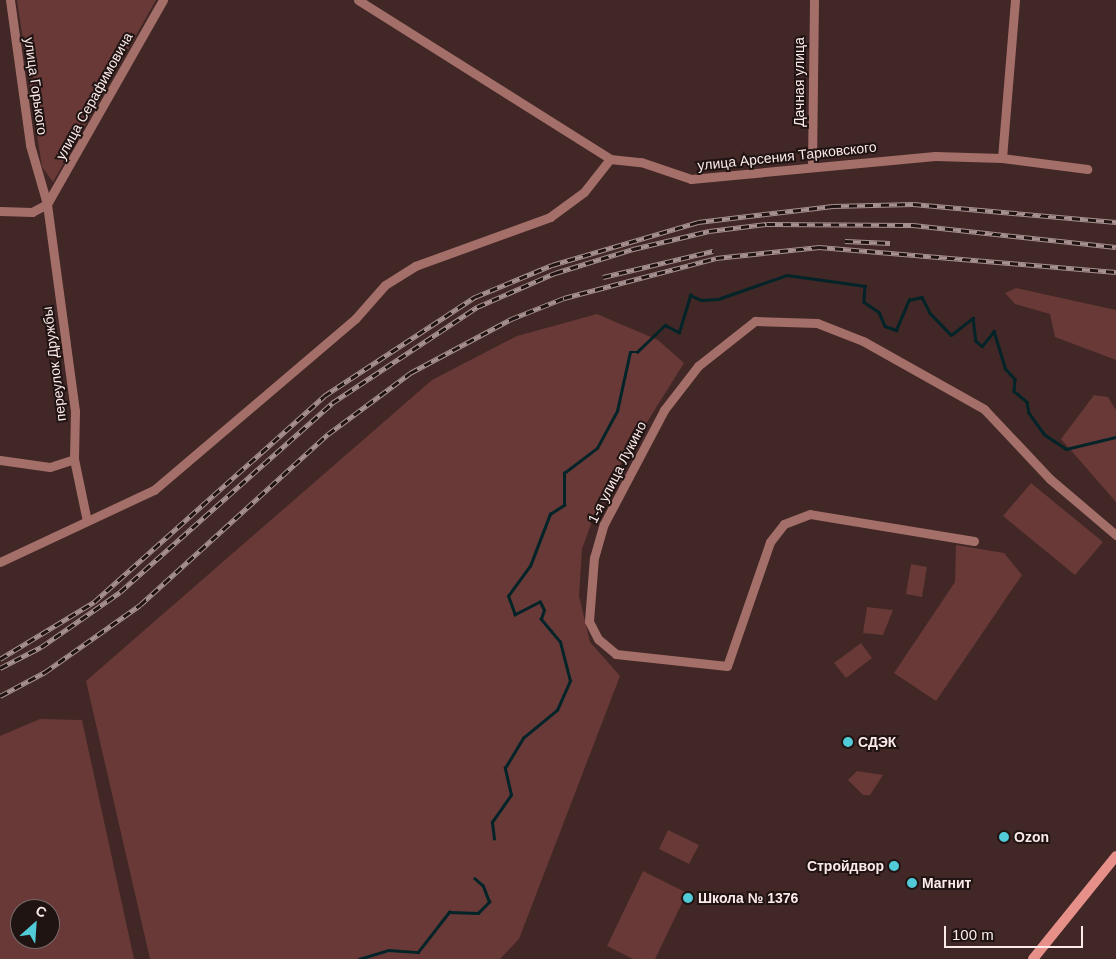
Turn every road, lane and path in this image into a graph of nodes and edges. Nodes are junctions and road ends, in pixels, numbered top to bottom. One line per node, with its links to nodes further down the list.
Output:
1 (10, 0): 10 (street, улица Горького)
2 (163, 0): 10 (street, улица Серафимовича)
3 (358, 0): 7 (street, улица Арсения Тарковского)
4 (814, 0): 8 (street, Дачная улица)
5 (1015, 0): 6 (street)
6 (1002, 158): 8 (street, улица Арсения Тарковского); 9 (street, улица Арсения Тарковского)
7 (610, 159): 8 (street, улица Арсения Тарковского); 14 (street)
8 (812, 165)
9 (1087, 169)
10 (47, 204): 11 (street); 12 (street, переулок Дружбы)
11 (0, 211)
12 (74, 459): 13 (street); 14 (street, переулок Дружбы)
13 (0, 460)
14 (87, 520): 17 (street)
15 (1116, 535): 16 (street, 1-я улица Лукино)
16 (974, 541)
17 (0, 562)
18 (1116, 856): 19 (main road)
19 (1033, 959)

